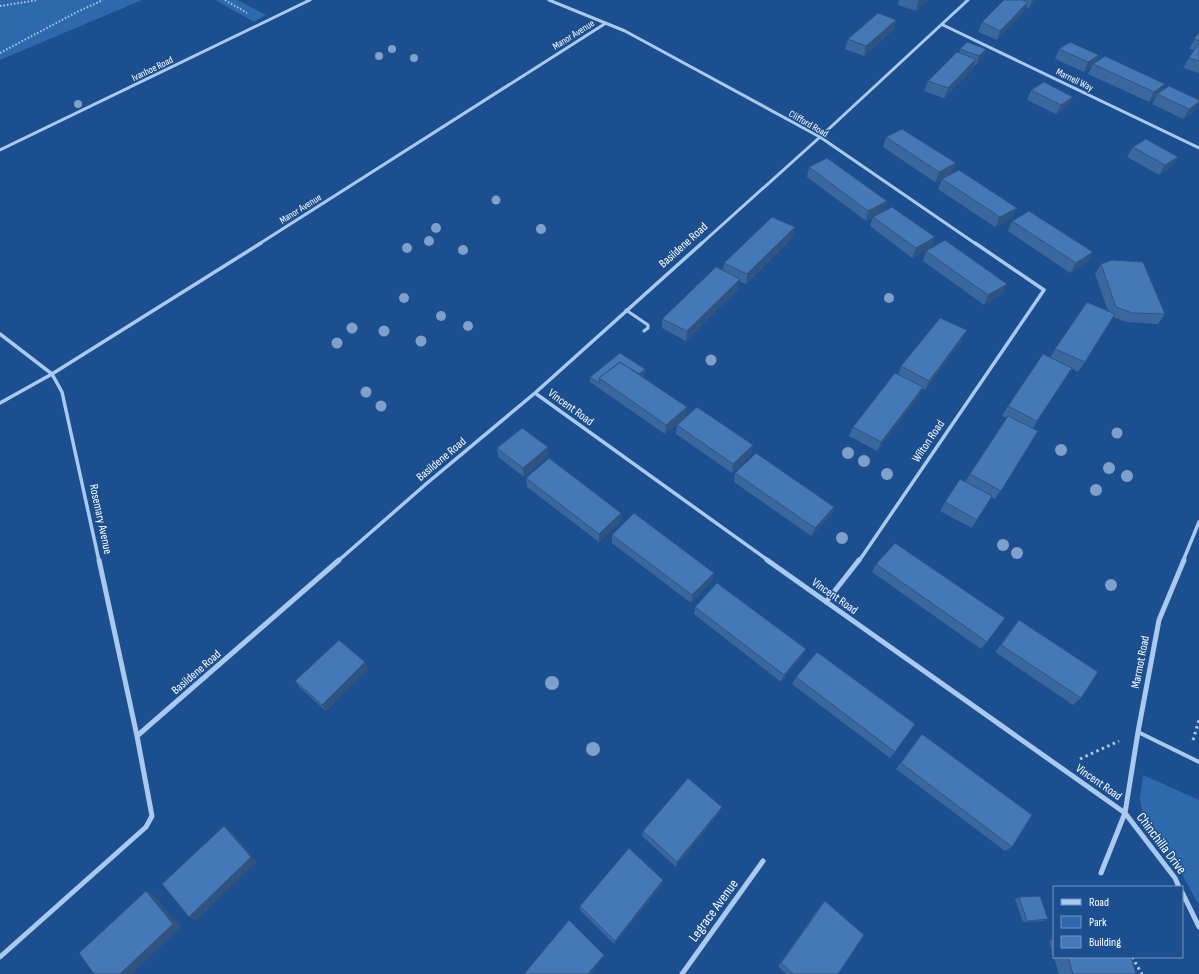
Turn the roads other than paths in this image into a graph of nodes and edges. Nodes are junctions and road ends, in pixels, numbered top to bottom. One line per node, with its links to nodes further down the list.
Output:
1 (310, 0): 8 (street, Ivanhoe Road)
2 (549, 0): 4 (street, Clifford Road)
3 (968, 0): 5 (street, Basildene Road)
4 (606, 23): 6 (street, Clifford Road); 13 (street, Manor Avenue)
5 (943, 25): 6 (street, Basildene Road); 7 (street, Marnell Way)
6 (820, 137): 9 (street, Clifford Road); 10 (street, Basildene Road)
7 (1199, 148)
8 (0, 150)
9 (1044, 290): 17 (street, Wilton Road)
10 (626, 310): 11 (lane); 14 (street, Basildene Road)
11 (644, 331)
12 (0, 334): 13 (street, Rosemary Avenue)
13 (52, 374): 15 (street, Manor Avenue); 19 (street, Rosemary Avenue)
14 (535, 393): 17 (street, Vincent Road); 19 (street, Basildene Road)
15 (0, 403)
16 (1199, 522): 18 (street, Marmot Road)
17 (826, 602): 21 (street, Vincent Road)
18 (1138, 732): 20 (street); 21 (street, Marmot Road)
19 (137, 736): 27 (street)
20 (1199, 762)
21 (1125, 813): 23 (street, Marmot Road); 24 (street, Chinchilla Drive)
22 (763, 861): 28 (street, Legrace Avenue)
23 (1101, 873)
24 (1179, 886)
25 (1183, 894): 26 (street, Chinchilla Drive)
26 (1199, 926)
27 (0, 957)
28 (682, 974)

